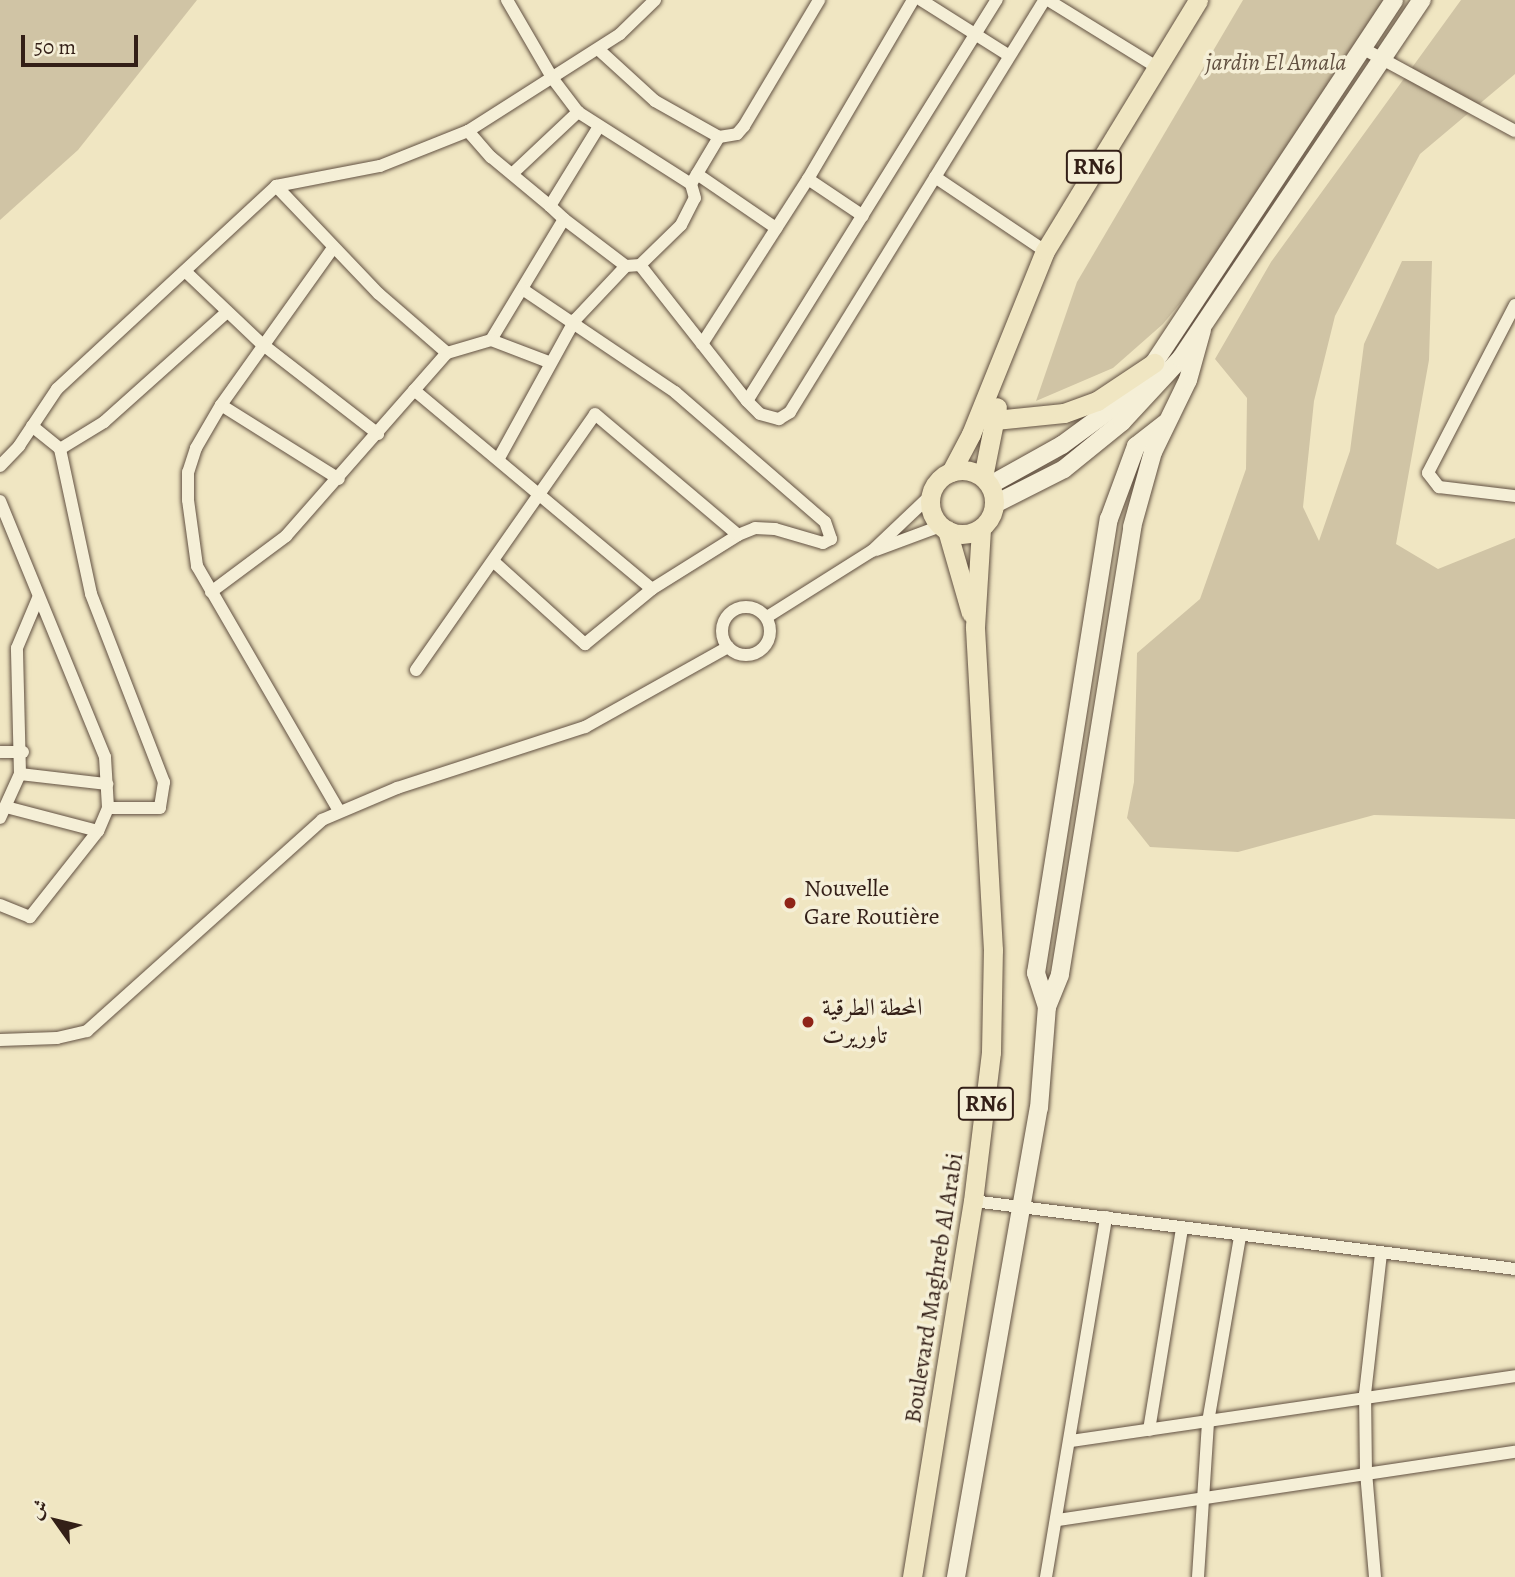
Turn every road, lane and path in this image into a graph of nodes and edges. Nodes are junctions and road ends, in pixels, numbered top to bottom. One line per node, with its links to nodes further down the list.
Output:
1 (507, 0): 17 (street)
2 (655, 0): 13 (street)
3 (819, 0): 22 (street)
4 (914, 0): 26 (street)
5 (921, 0): 11 (street)
6 (997, 0): 11 (street)
7 (1046, 0): 14 (street); 16 (street)
8 (1198, 0): 16 (main road, RN6)
9 (1394, 0): 12 (street)
10 (1422, 0): 15 (street)
11 (976, 35): 14 (street); 29 (street)
12 (1362, 48): 15 (street); 48 (street)
13 (598, 49): 17 (street); 22 (street)
14 (1008, 55): 24 (street)
15 (1380, 60): 21 (street); 41 (street)
16 (1156, 66): 33 (main road, RN6)
17 (553, 79): 18 (street); 20 (street)
18 (578, 113): 19 (street); 23 (street)
19 (598, 128): 25 (street); 28 (street)
20 (468, 131): 23 (street); 27 (street)
21 (1515, 131)
22 (719, 137): 25 (street)
23 (512, 174): 28 (street)
24 (935, 177): 33 (street); 50 (street)
25 (694, 179): 31 (street); 35 (street)
26 (808, 179): 29 (street); 31 (street)
27 (276, 186): 32 (street); 36 (street)
28 (550, 206): 30 (street)
29 (863, 216): 50 (street)
30 (564, 219): 34 (street); 37 (street)
31 (776, 228): 44 (street)
32 (334, 248): 43 (street); 46 (street)
33 (1045, 251): 45 (main road, RN6)
34 (626, 265): 35 (street); 40 (street)
35 (640, 265): 44 (street)
36 (186, 272): 39 (street); 54 (street)
37 (524, 290): 40 (street); 42 (street)
38 (1515, 305): 64 (street)
39 (227, 312): 43 (street); 56 (street)
40 (575, 320): 47 (street); 68 (street)
41 (1202, 330): 53 (street); 61 (street)
42 (491, 340): 46 (street); 47 (street)
43 (262, 344): 51 (street); 55 (street)
44 (702, 344): 50 (street)
45 (1007, 344): 52 (main road, RN6); 59 (main road, RN6)
46 (447, 353): 49 (street)
47 (549, 362): 57 (street)
48 (1154, 363): 52 (main road); 61 (street)
49 (414, 390): 55 (street); 57 (street)
50 (747, 401)
51 (221, 405): 60 (street); 72 (street)
52 (995, 420): 61 (main road, RN6)
53 (1164, 423): 87 (street); 87 (street)
54 (32, 426): 56 (street); 58 (street)
55 (378, 434): 60 (street)
56 (60, 449): 82 (street)
57 (499, 458): 62 (street)
58 (0, 466)
59 (951, 472): 61 (main road); 63 (main road, RN6)
60 (340, 479): 72 (street)
61 (989, 489): 67 (main road, RN6)
62 (540, 491): 68 (street); 70 (street); 71 (street)
63 (931, 495): 66 (main road, RN6); 69 (street)
64 (1515, 496)
65 (0, 501): 73 (street)
66 (944, 528): 67 (main road); 69 (street); 75 (main road, Boulevard Maghreb Al Arabi / RN6)
67 (981, 528): 75 (main road, Boulevard Maghreb Al Arabi / RN6)
68 (738, 535): 71 (street)
69 (872, 551): 74 (street)
70 (493, 561): 71 (street); 77 (street)
71 (652, 589)
72 (211, 592): 83 (street)
73 (38, 598): 79 (street); 81 (street)
74 (767, 617): 76 (street); 76 (street)
75 (975, 627): 89 (main road, Boulevard Maghreb Al Arabi / RN6)
76 (728, 647): 83 (street)
77 (416, 670)
78 (0, 752): 79 (street)
79 (23, 752): 80 (street)
80 (20, 774): 81 (street); 84 (street)
81 (107, 784): 82 (street)
82 (108, 808): 85 (street)
83 (339, 811): 88 (street)
84 (3, 812): 85 (street)
85 (99, 831): 86 (street)
86 (0, 905)
87 (1047, 1007): 90 (street)
88 (0, 1040)
89 (973, 1202): 90 (street); 105 (main road, Boulevard Maghreb Al Arabi / RN6)
90 (1020, 1208): 91 (street); 106 (street)
91 (1106, 1217): 92 (street); 100 (street)
92 (1182, 1228): 93 (street); 99 (street)
93 (1240, 1237): 94 (street); 98 (street)
94 (1381, 1253): 95 (street); 97 (street)
95 (1515, 1269)
96 (1515, 1376): 97 (street)
97 (1365, 1395): 98 (street); 102 (street)
98 (1208, 1422): 99 (street); 103 (street)
99 (1149, 1430): 100 (street)
100 (1071, 1441): 104 (street)
101 (1515, 1452): 102 (street)
102 (1366, 1473): 103 (street); 109 (street)
103 (1205, 1497): 104 (street); 108 (street)
104 (1058, 1520): 107 (street)
105 (912, 1577)
106 (956, 1577)
107 (1046, 1577)
108 (1198, 1577)
109 (1375, 1577)

